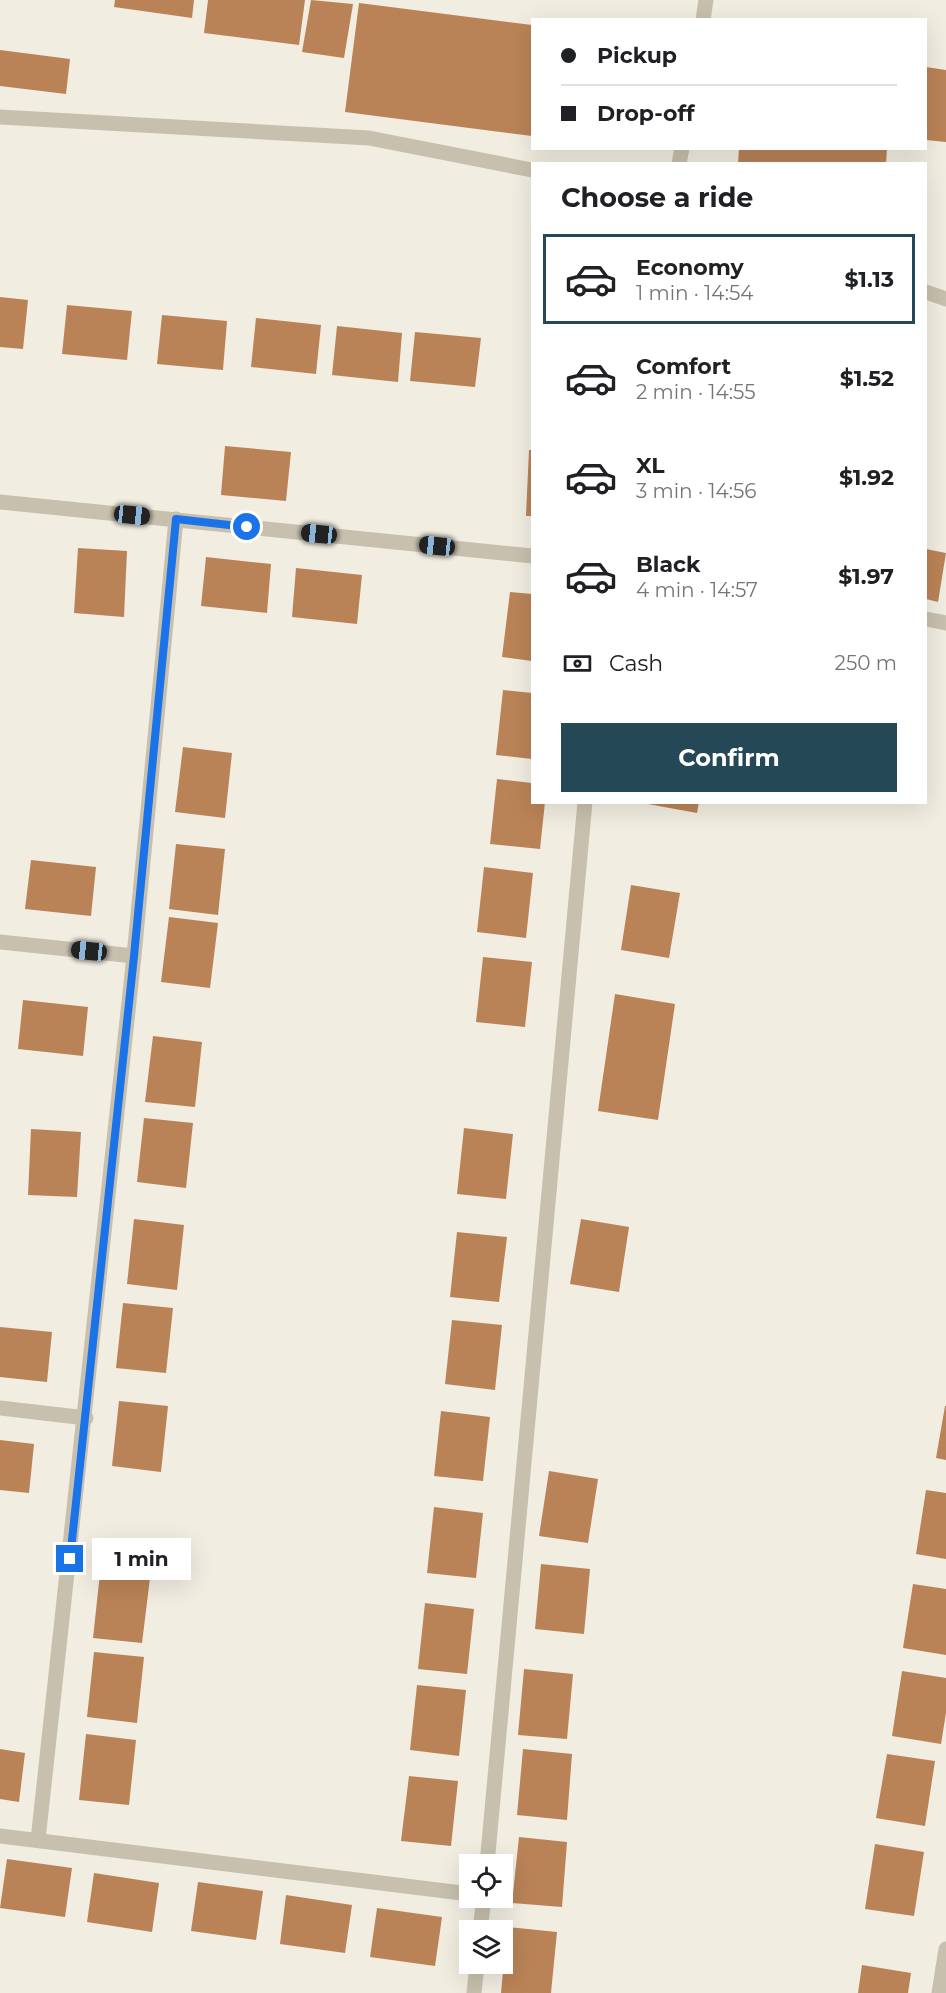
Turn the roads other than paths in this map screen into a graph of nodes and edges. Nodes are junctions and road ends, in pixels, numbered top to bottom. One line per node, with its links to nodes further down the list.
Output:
1 (706, 0): 2 (street)
2 (703, 18)
3 (0, 117): 4 (street)
4 (531, 170)
5 (927, 292): 6 (street)
6 (946, 299)
7 (0, 502): 8 (street)
8 (176, 519): 9 (street); 14 (street)
9 (531, 556)
10 (927, 619): 11 (street)
11 (946, 623)
12 (585, 804): 19 (street)
13 (0, 942): 14 (street)
14 (134, 956): 16 (street)
15 (0, 1408): 16 (street)
16 (86, 1418): 18 (street)
17 (0, 1836): 18 (street)
18 (38, 1840): 20 (street)
19 (488, 1854)
20 (459, 1893)
21 (946, 1949): 24 (street)
22 (476, 1974): 23 (street)
23 (474, 1993)
24 (939, 1993)

